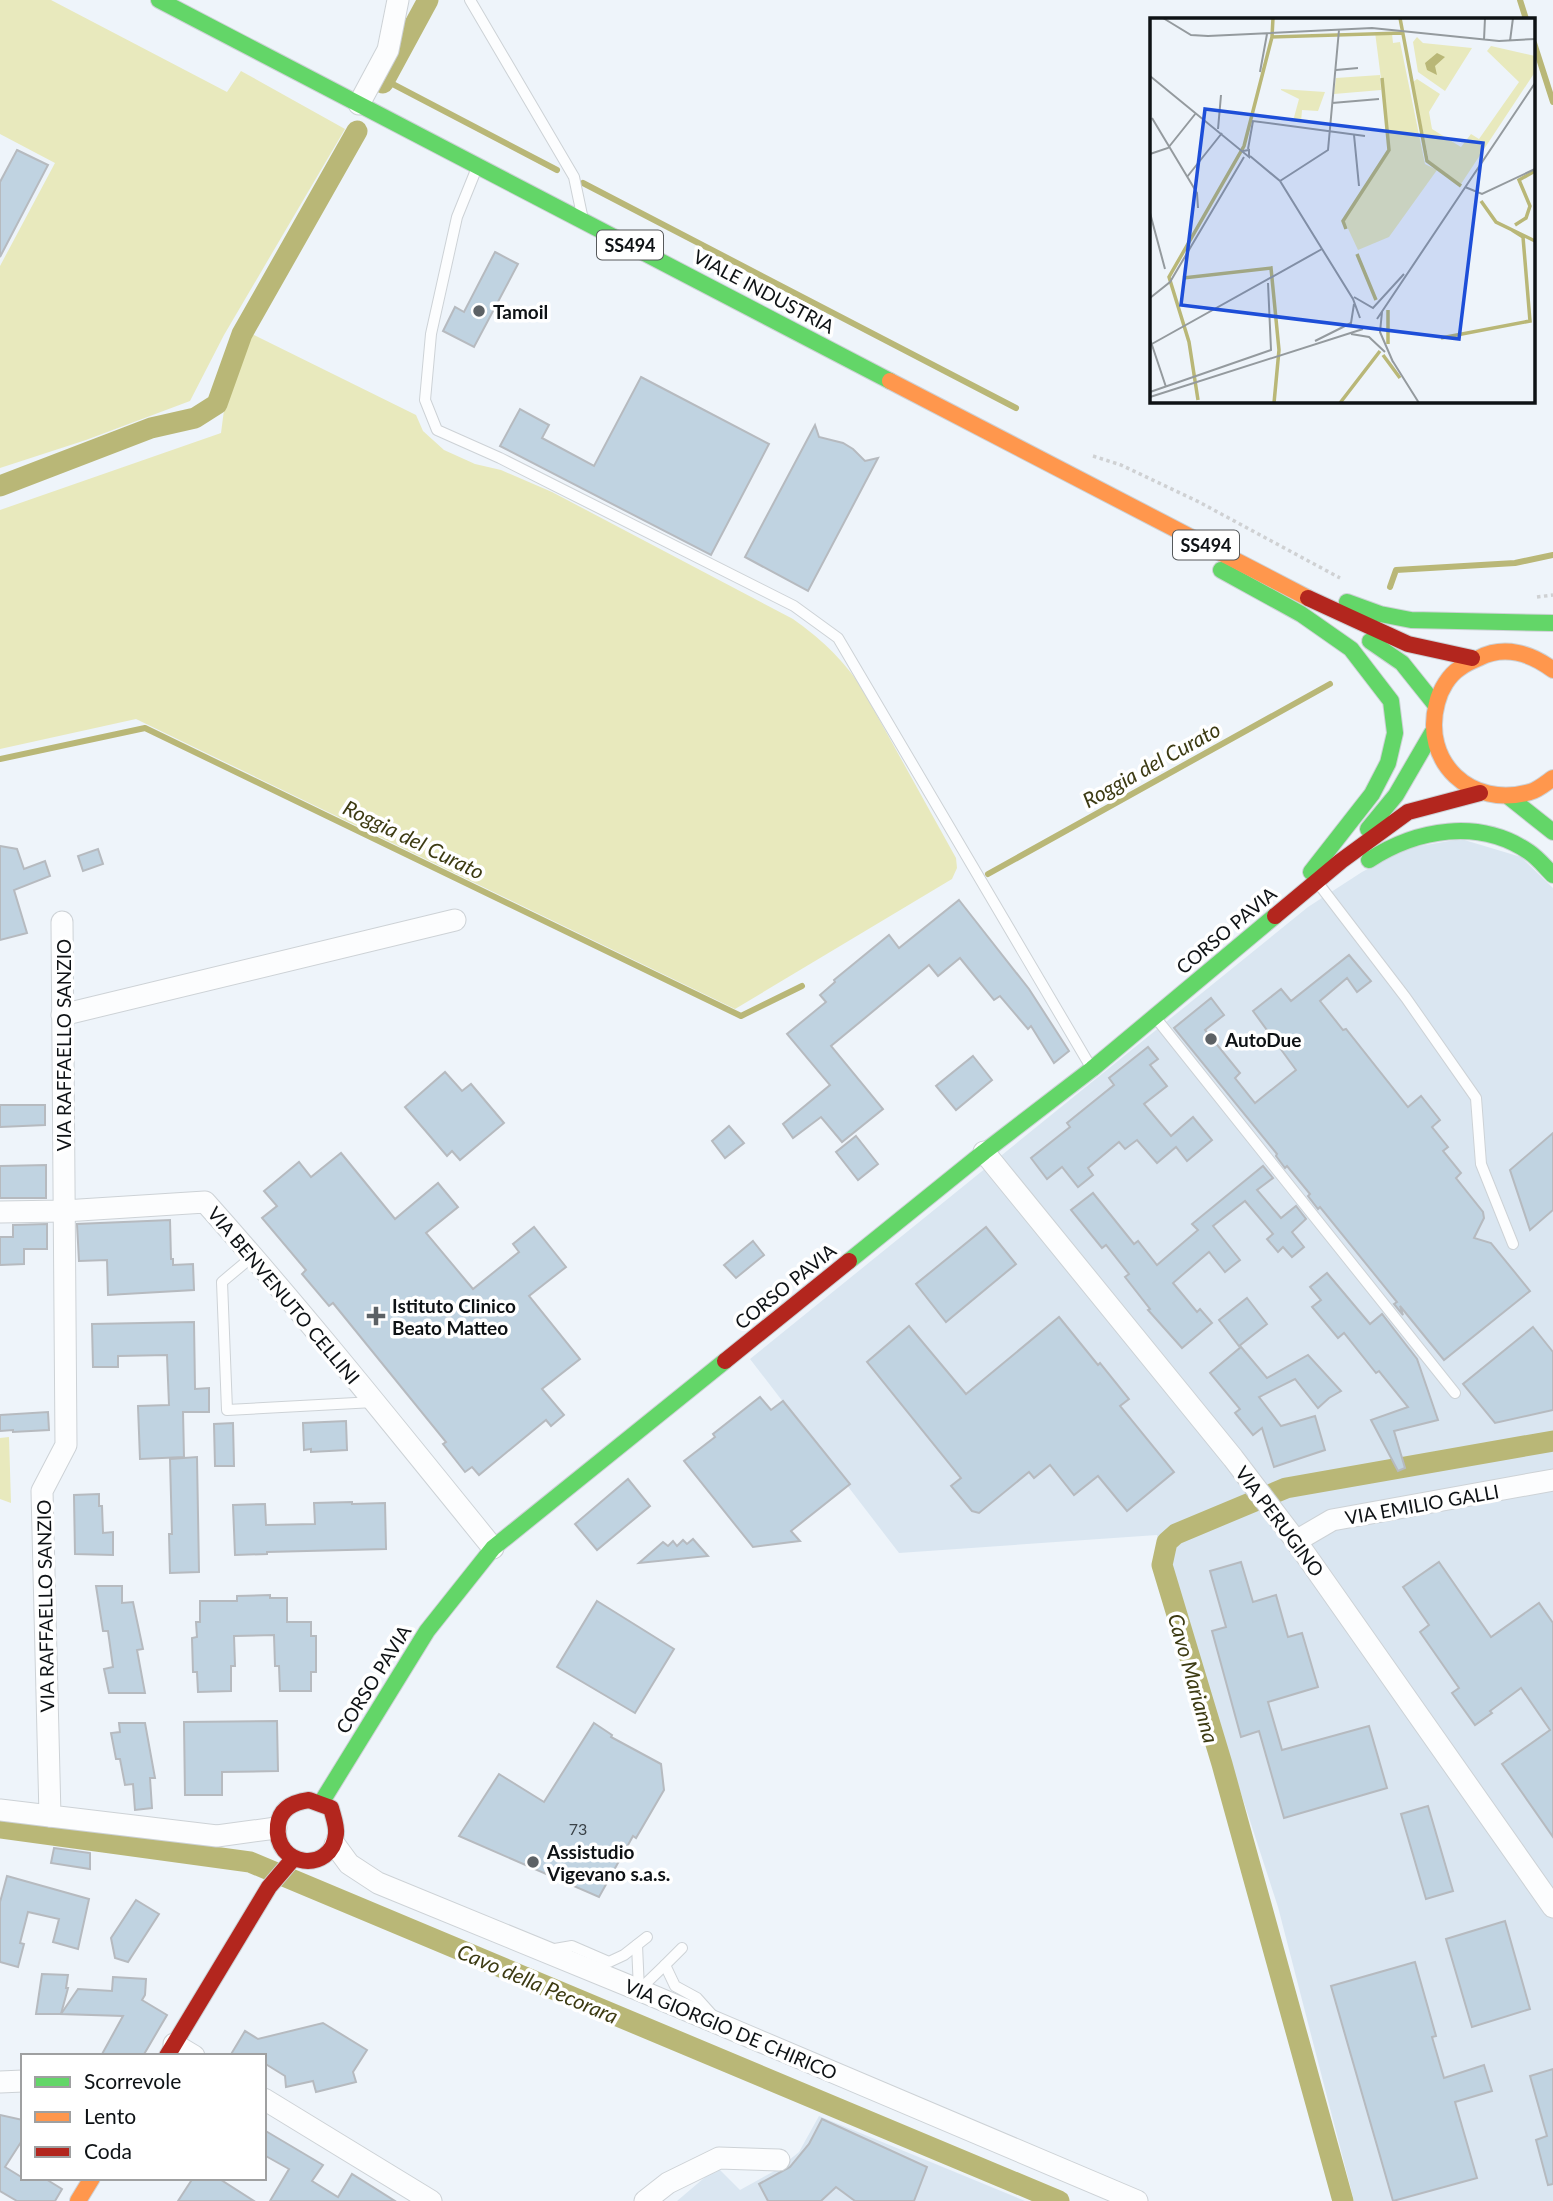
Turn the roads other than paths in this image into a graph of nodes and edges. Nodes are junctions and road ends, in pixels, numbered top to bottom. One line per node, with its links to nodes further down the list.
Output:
1 (159, 0): 5 (street, VIALE INDUSTRIA / SS494)
2 (398, 0): 6 (street)
3 (470, 0): 8 (lane)
4 (275, 49): 5 (lane)
5 (306, 76): 6 (street, VIALE INDUSTRIA / SS494)
6 (359, 104): 7 (street, VIALE INDUSTRIA / SS494)
7 (478, 166): 8 (street, VIALE INDUSTRIA / SS494); 29 (lane)
8 (584, 221): 9 (street, VIALE INDUSTRIA / SS494)
9 (1100, 489): 10 (street, VIALE INDUSTRIA / SS494); 11 (street); 24 (street)
10 (1311, 600): 14 (street, VIALE INDUSTRIA / SS494); 16 (street, VIALE INDUSTRIA / SS494)
11 (1553, 623)
12 (1553, 651): 13 (street)
13 (1514, 652): 14 (street, SS494); 15 (street, SS494)
14 (1472, 658): 16 (street)
15 (1553, 670)
16 (1434, 703): 17 (street)
17 (1432, 733): 19 (street); 22 (street)
18 (1553, 778): 20 (street)
19 (1480, 793): 20 (street); 22 (street)
20 (1508, 797): 21 (street)
21 (1553, 832)
22 (1341, 861): 24 (street)
23 (1553, 875): 24 (street)
24 (1316, 880): 28 (street, CORSO PAVIA); 33 (lane)
25 (455, 920): 27 (street)
26 (62, 922): 27 (street, VIA RAFFAELLO SANZIO)
27 (62, 1015): 31 (street, VIA RAFFAELLO SANZIO)
28 (1156, 1017): 29 (street, CORSO PAVIA); 35 (lane)
29 (1092, 1069): 30 (street, CORSO PAVIA)
30 (984, 1152): 38 (street, VIA PERUGINO); 39 (street, CORSO PAVIA)
31 (64, 1211): 32 (street, VIA BENVENUTO CELLINI); 34 (street, VIA BENVENUTO CELLINI); 42 (street, VIA RAFFAELLO SANZIO)
32 (0, 1212)
33 (1513, 1244)
34 (253, 1256): 36 (street, VIA BENVENUTO CELLINI); 36 (lane)
35 (1455, 1393)
36 (374, 1402): 39 (street, VIA BENVENUTO CELLINI)
37 (1553, 1480): 38 (street, VIA EMILIO GALLI)
38 (1296, 1541): 46 (street, VIA PERUGINO)
39 (493, 1548): 40 (street, CORSO PAVIA)
40 (321, 1803): 43 (street); 44 (street)
41 (0, 1810): 42 (street)
42 (50, 1816): 43 (street)
43 (276, 1828): 45 (street)
44 (335, 1845): 45 (street); 50 (street, VIA GIORGIO DE CHIRICO)
45 (293, 1860): 54 (street)
46 (1553, 1907)
47 (647, 1937): 48 (lane)
48 (637, 1945): 50 (lane); 52 (lane)
49 (682, 1948): 51 (lane)
50 (542, 1951): 52 (street, VIA GIORGIO DE CHIRICO)
51 (664, 1965): 52 (lane); 53 (lane)
52 (639, 1990): 53 (street, VIA GIORGIO DE CHIRICO)
53 (723, 2026): 63 (street, VIA GIORGIO DE CHIRICO)
54 (171, 2050)
55 (0, 2081): 56 (street)
56 (21, 2081)
57 (266, 2100): 61 (street)
58 (779, 2160): 62 (street)
59 (91, 2180): 60 (street)
60 (78, 2201)
61 (431, 2201)
62 (645, 2201)
63 (1137, 2201)

